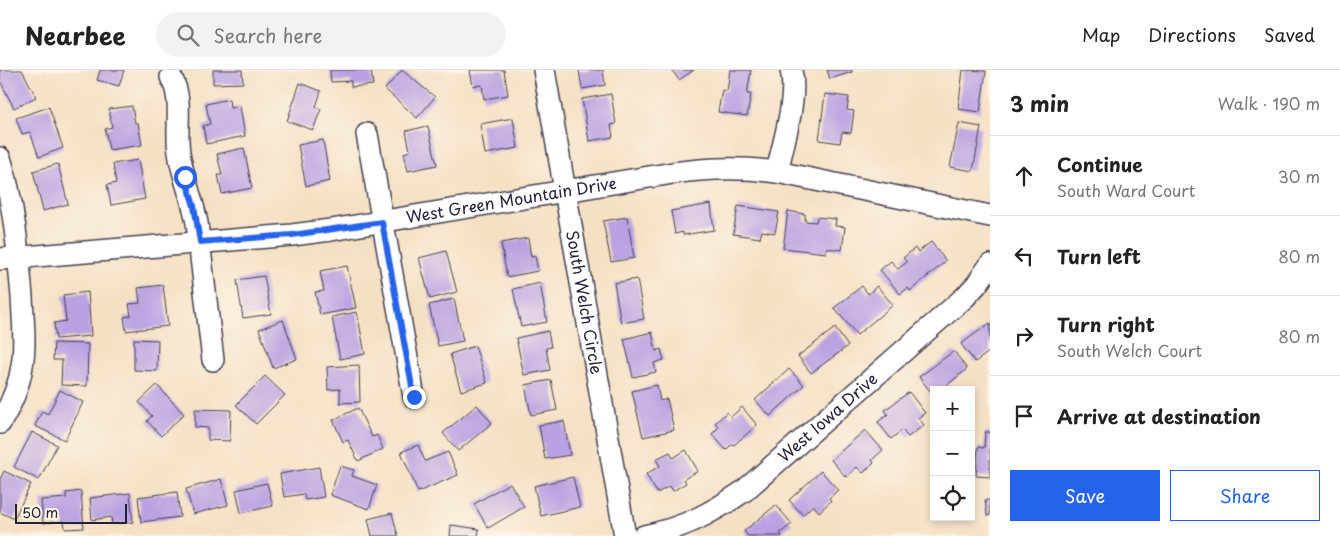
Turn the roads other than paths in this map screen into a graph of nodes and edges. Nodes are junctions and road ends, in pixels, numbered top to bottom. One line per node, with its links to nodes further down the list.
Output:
1 (544, 70): 7 (street, South Welch Circle)
2 (791, 70): 6 (street)
3 (171, 77): 10 (street)
4 (367, 134): 9 (street)
5 (0, 158): 11 (street)
6 (778, 172): 7 (street, West Green Mountain Drive); 8 (street, West Green Mountain Drive)
7 (565, 192): 9 (street, West Green Mountain Drive); 16 (street, South Welch Circle)
8 (990, 216)
9 (382, 222): 10 (street, West Green Mountain Drive); 14 (street)
10 (200, 242): 11 (street, West Green Mountain Drive); 13 (street)
11 (9, 258): 15 (street)
12 (990, 265): 17 (street, West Iowa Drive)
13 (213, 360)
14 (414, 397)
15 (0, 423)
16 (625, 536)
17 (644, 536)

